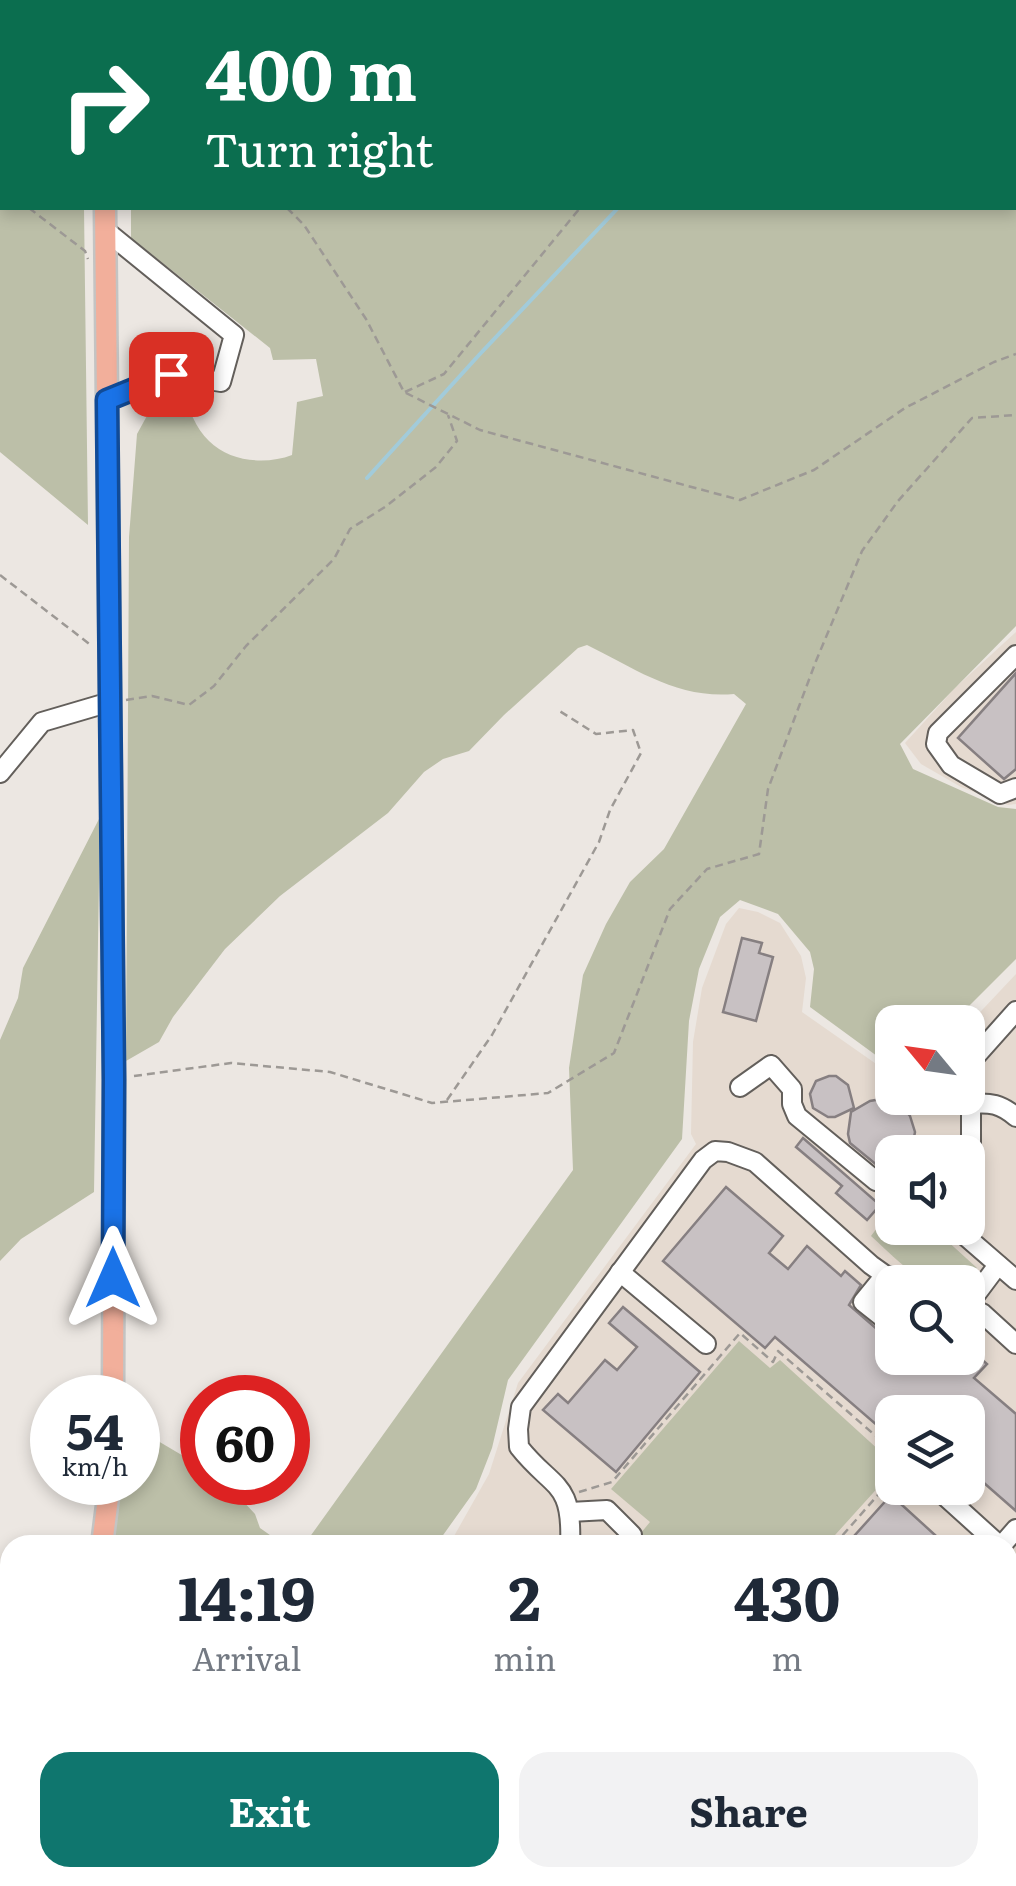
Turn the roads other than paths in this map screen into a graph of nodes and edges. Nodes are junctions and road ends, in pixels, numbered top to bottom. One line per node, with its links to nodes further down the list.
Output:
1 (105, 210): 2 (main road)
2 (106, 231): 3 (main road); 3 (street)
3 (107, 400): 5 (main road)
4 (1016, 655): 7 (street)
5 (110, 702): 6 (street); 25 (main road)
6 (0, 773)
7 (1016, 788)
8 (1016, 1012): 9 (street)
9 (985, 1046)
10 (740, 1087): 13 (street)
11 (985, 1102): 12 (street)
12 (1016, 1117)
13 (875, 1180)
14 (980, 1245): 15 (street)
15 (998, 1265): 18 (street); 19 (street)
16 (875, 1266): 17 (street)
17 (620, 1272): 23 (street); 26 (street)
18 (1016, 1280)
19 (985, 1283)
20 (875, 1288): 21 (street)
21 (875, 1311)
22 (985, 1316): 24 (street)
23 (706, 1344)
24 (1016, 1344)
25 (113, 1375)
26 (568, 1504): 30 (street); 31 (street)
27 (107, 1505): 29 (main road)
28 (955, 1505): 32 (street)
29 (103, 1535)
30 (570, 1535)
31 (632, 1535)
32 (989, 1535)

